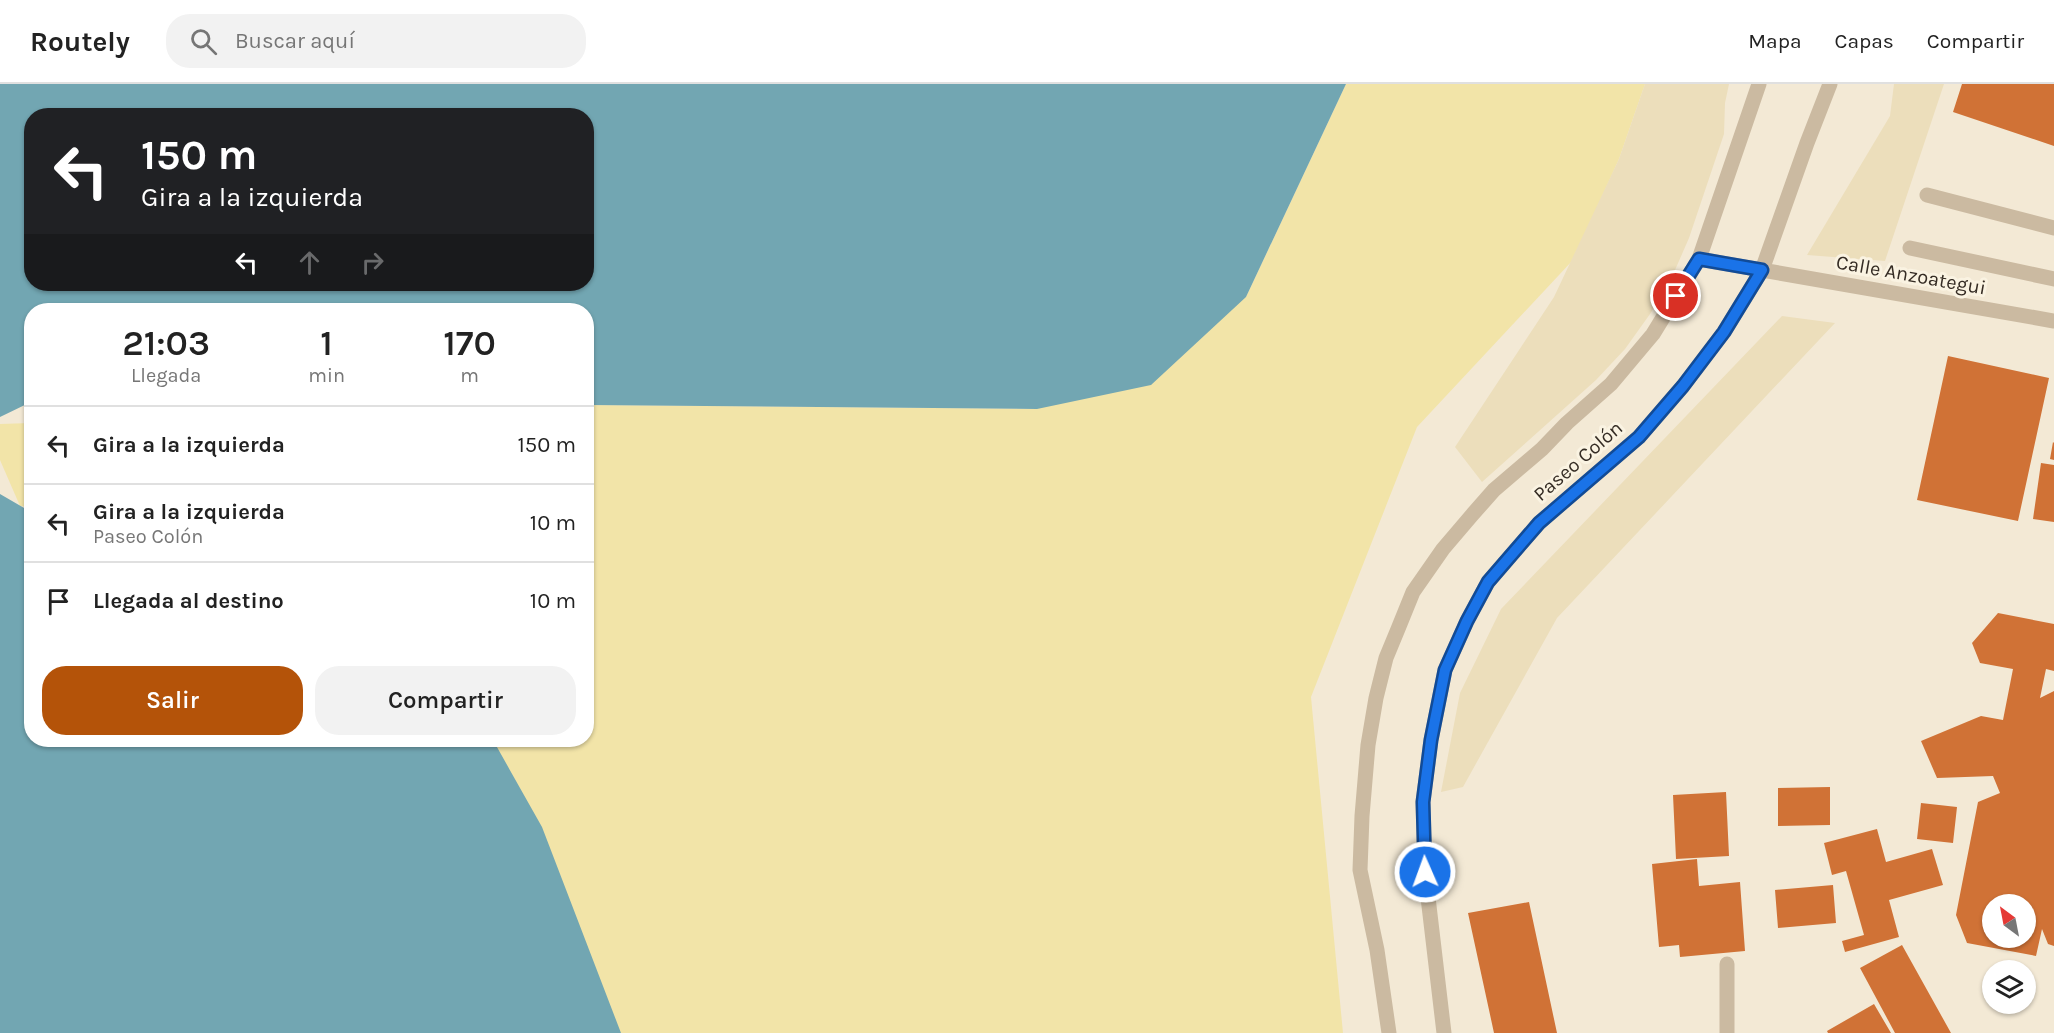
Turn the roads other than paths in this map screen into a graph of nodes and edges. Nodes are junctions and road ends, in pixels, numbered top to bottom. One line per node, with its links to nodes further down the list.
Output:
1 (1759, 84): 6 (street, Paseo Colón)
2 (1830, 84): 7 (street, Paseo Colón)
3 (1927, 195): 4 (street)
4 (2054, 228)
5 (1910, 248): 8 (street)
6 (1699, 259): 7 (street, Calle Anzoategui); 11 (street, Paseo Colón)
7 (1762, 270): 9 (street, Calle Anzoategui); 12 (street, Paseo Colón)
8 (2054, 279)
9 (2054, 321)
10 (1727, 963): 13 (street)
11 (1389, 1033)
12 (1444, 1033)
13 (1727, 1033)

